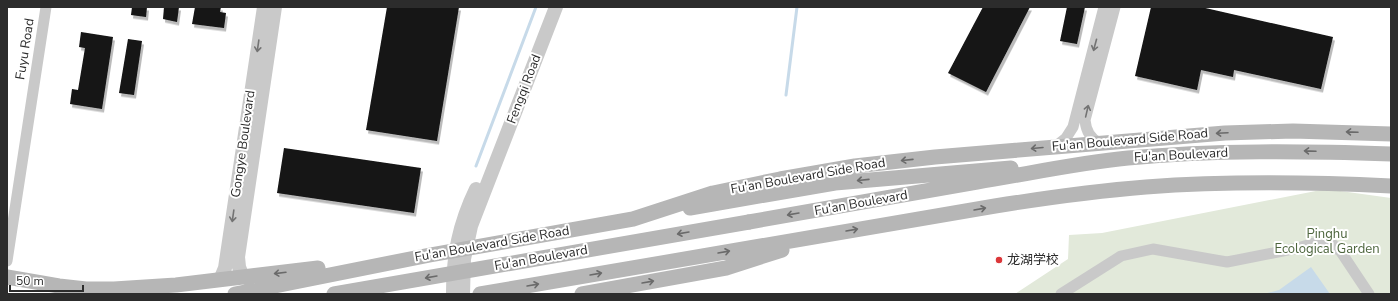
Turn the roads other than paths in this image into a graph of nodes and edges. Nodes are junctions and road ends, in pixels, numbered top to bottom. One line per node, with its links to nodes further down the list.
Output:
1 (46, 7): 17 (street, Fuyu Road)
2 (264, 7): 20 (street, Gongye Boulevard, one-way to 20)
3 (275, 7): 19 (street, Gongye Boulevard)
4 (556, 7): 15 (street, Fengqi Road)
5 (1104, 7): 9 (street, one-way to 9)
6 (1115, 7): 8 (street, one-way to 6)
7 (1391, 134): 8 (main road, Fu'an Boulevard Side Road, one-way to 8)
8 (1100, 143): 9 (main road, Fu'an Boulevard Side Road)
9 (1056, 146): 13 (main road, Fu'an Boulevard Side Road, one-way to 13)
10 (1391, 154): 11 (main road, Fu'an Boulevard, one-way to 11)
11 (1126, 159): 13 (main road, one-way to 13); 22 (main road, Fu'an Boulevard, one-way to 22, bridge)
12 (1391, 186): 14 (main road, Fu'an Boulevard, one-way to 12)
13 (633, 219): 15 (main road, Fu'an Boulevard Side Road)
14 (820, 236): 25 (main road, Fu'an Boulevard, one-way to 14); 26 (main road, one-way to 14)
15 (460, 250): 16 (main road, Fu'an Boulevard Side Road); 23 (street, Fengqi Road); 24 (street, Fengqi Road)
16 (430, 255): 19 (main road, one-way to 19); 21 (main road, Fu'an Boulevard Side Road)
17 (7, 261)
18 (7, 277): 20 (main road)
19 (243, 277): 20 (main road)
20 (220, 280)
21 (235, 294)
22 (334, 294)
23 (453, 294)
24 (463, 294)
25 (480, 294)
26 (582, 294)
27 (1061, 294): 28 (street)
28 (1369, 294)

